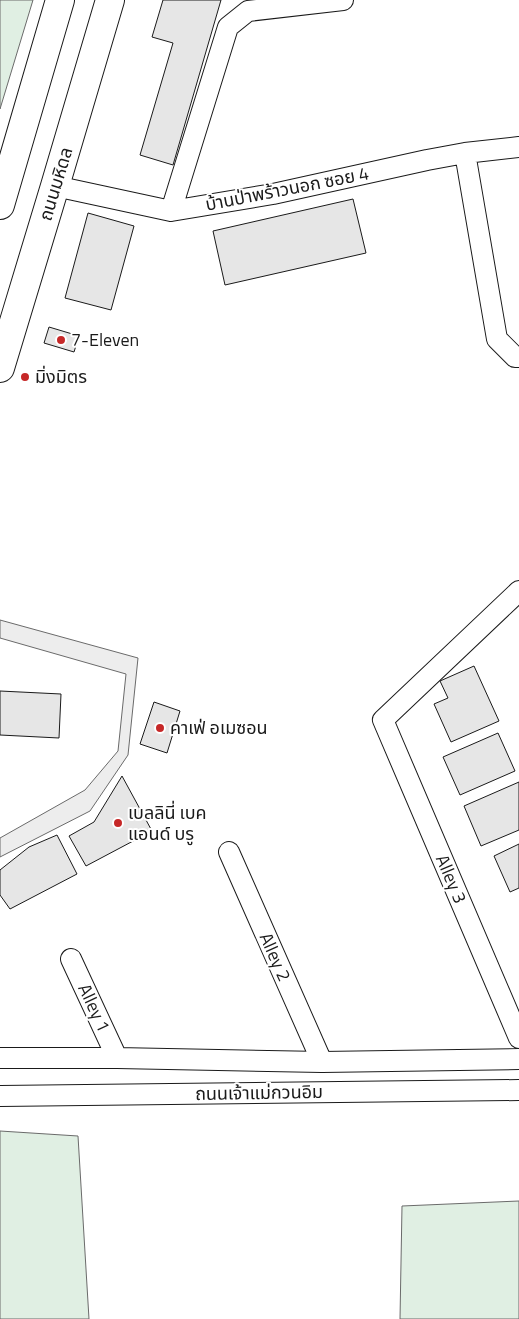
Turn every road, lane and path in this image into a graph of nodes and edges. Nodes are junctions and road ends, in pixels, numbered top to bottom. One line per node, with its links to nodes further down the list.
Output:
1 (60, 0): 7 (main road)
2 (110, 0): 6 (main road, ถนนมหิดล)
3 (343, 0): 8 (street)
4 (519, 148): 5 (street, บ้านป่าพร้าวนอก ซอย 4)
5 (466, 153): 8 (street, บ้านป่าพร้าวนอก ซอย 4); 9 (street)
6 (55, 186): 8 (street, บ้านป่าพร้าวนอก ซอย 4); 10 (main road, ถนนมหิดล)
7 (0, 205)
8 (171, 211)
9 (519, 357)
10 (0, 368)
11 (519, 591): 14 (street, Alley 3)
12 (228, 852): 18 (street, Alley 2)
13 (71, 959): 16 (street, Alley 1)
14 (519, 1038)
15 (0, 1058): 16 (street)
16 (117, 1058): 18 (street)
17 (519, 1059): 18 (street)
18 (322, 1062)
19 (519, 1090): 20 (street, ถนนเจ้าแม่กวนอิม)
20 (0, 1096)

